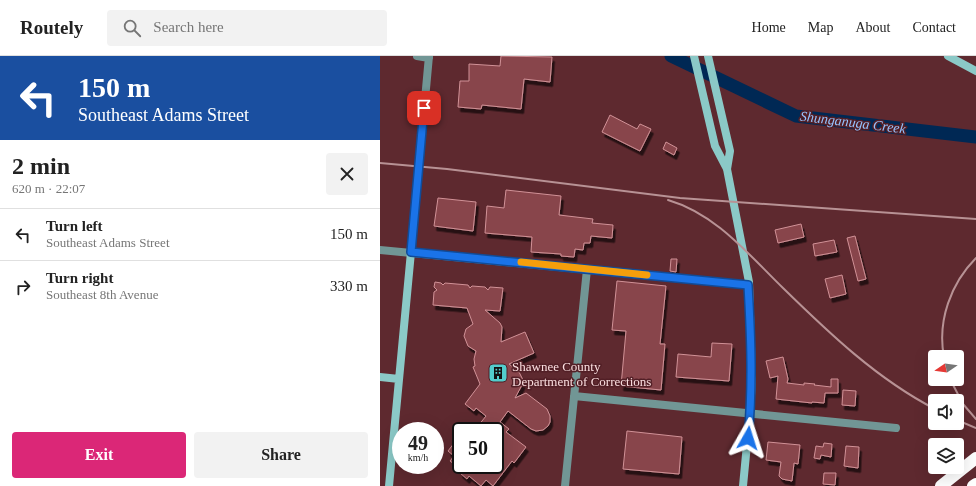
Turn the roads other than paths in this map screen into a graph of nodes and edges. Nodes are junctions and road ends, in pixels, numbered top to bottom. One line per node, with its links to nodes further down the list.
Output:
1 (417, 56): 5 (street)
2 (694, 56): 8 (main road)
3 (708, 56): 8 (main road)
4 (948, 56): 6 (main road)
5 (429, 57): 10 (street)
6 (958, 58): 7 (main road)
7 (976, 71)
8 (727, 169): 12 (main road)
9 (380, 250): 10 (street)
10 (411, 252): 11 (street); 14 (main road)
11 (587, 269): 12 (street); 15 (street)
12 (748, 285): 16 (main road)
13 (380, 377): 14 (main road)
14 (399, 379): 20 (main road)
15 (574, 396): 16 (street); 21 (street)
16 (750, 413): 17 (street); 22 (main road)
17 (896, 428)
18 (976, 458): 23 (highway)
19 (976, 484): 24 (highway)
20 (388, 486)
21 (565, 486)
22 (743, 486)
23 (941, 486)
24 (973, 486)

